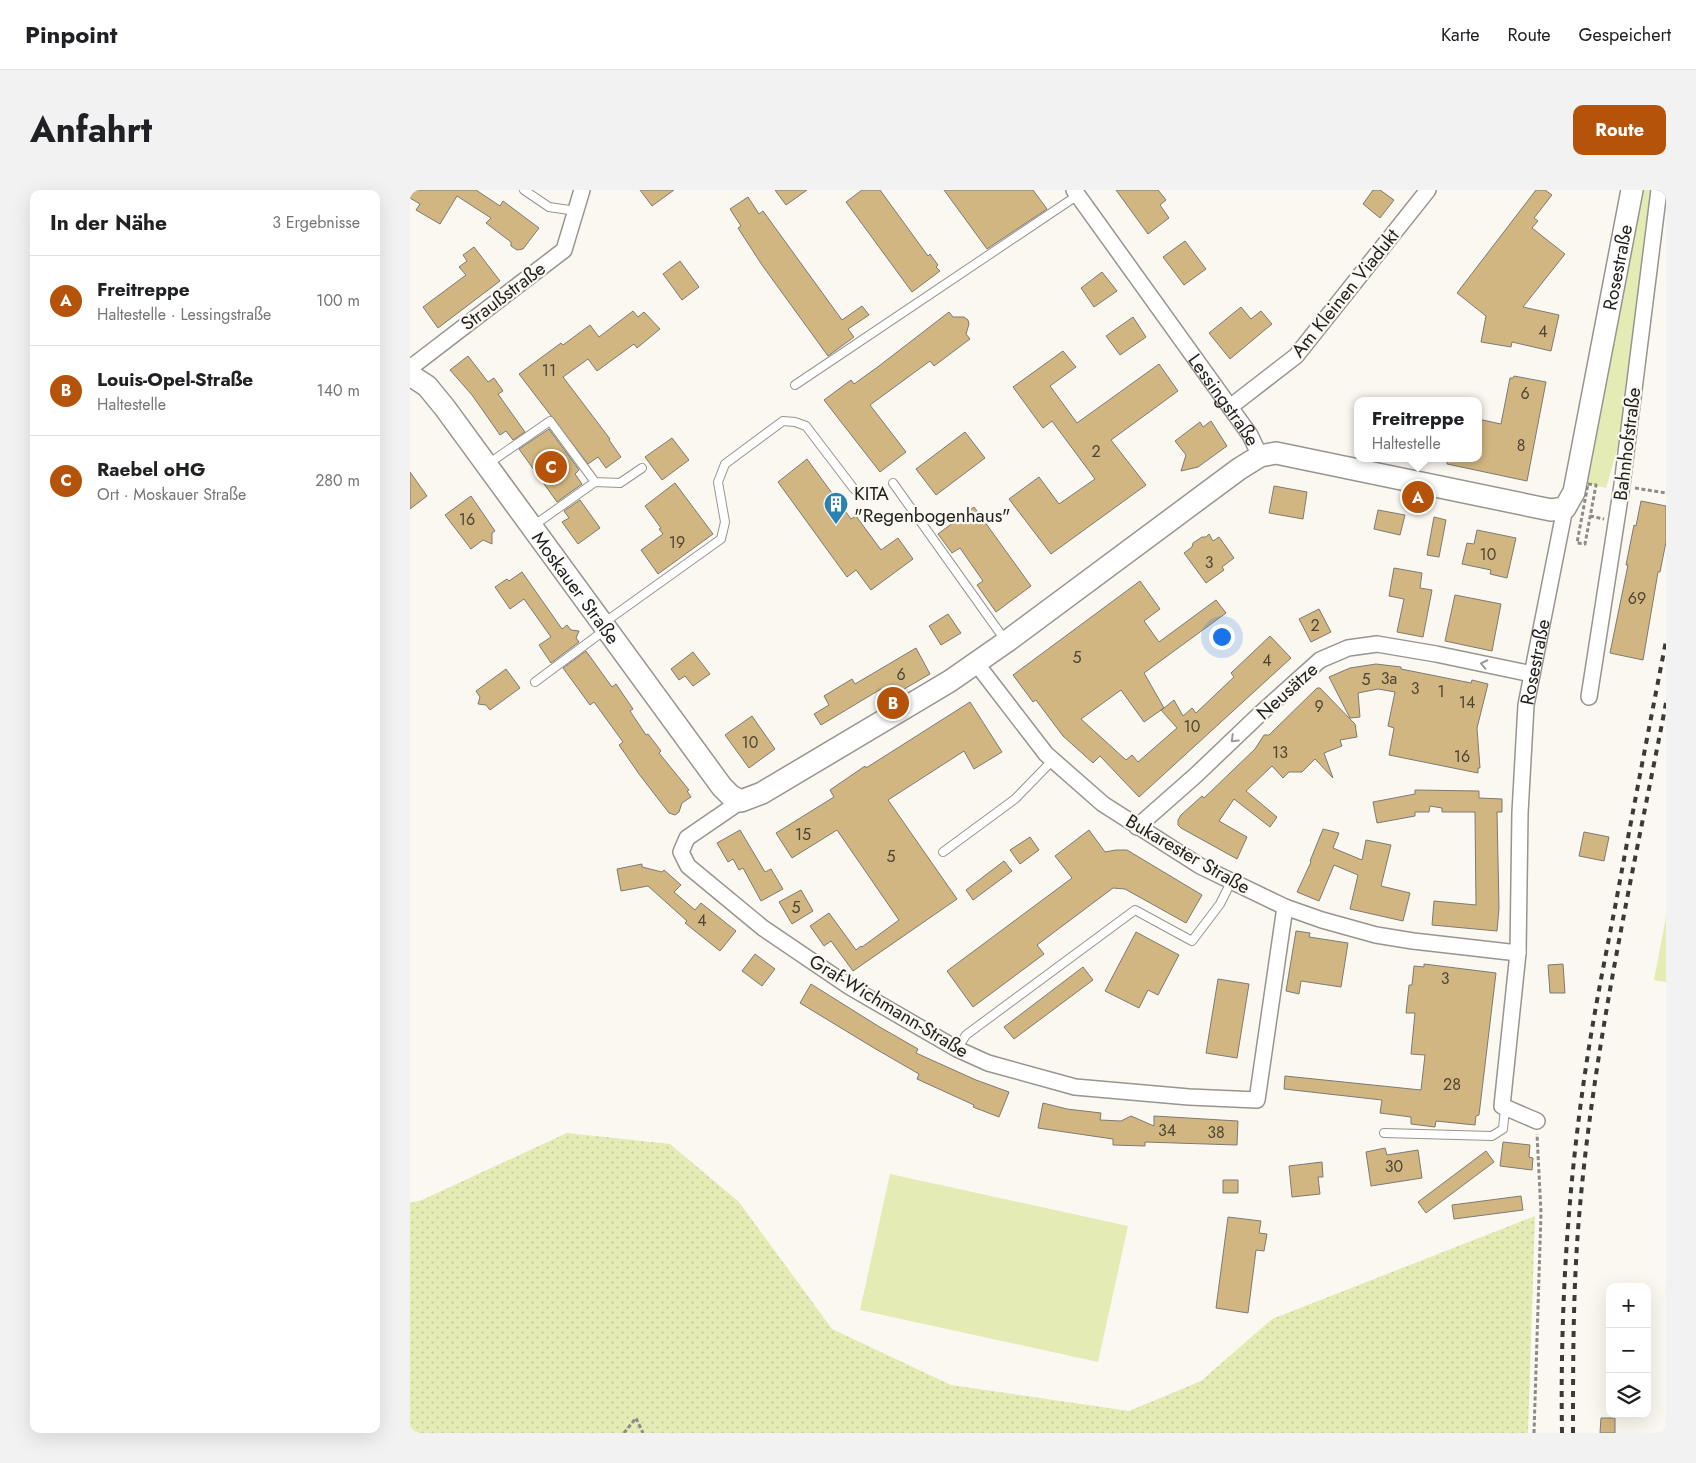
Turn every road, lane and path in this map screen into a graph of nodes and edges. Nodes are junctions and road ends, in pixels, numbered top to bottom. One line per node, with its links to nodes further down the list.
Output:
1 (524, 190): 7 (lane)
2 (582, 190): 7 (street, Straußstraße)
3 (1428, 190): 11 (street, Am Kleinen Viadukt)
4 (1632, 190): 22 (main road, Rosestraße)
5 (1659, 190): 17 (street, Bahnhofstraße)
6 (1076, 193): 10 (lane); 11 (street, Lessingstraße)
7 (576, 211): 8 (street, Straußstraße)
8 (410, 368)
9 (410, 375): 13 (main road, Moskauer Straße)
10 (795, 385)
11 (1230, 407): 12 (street, Lessingstraße)
12 (1260, 456): 22 (main road, Lessingstraße); 28 (main road)
13 (487, 465): 15 (lane); 25 (main road, Moskauer Straße)
14 (642, 468): 15 (lane)
15 (595, 482): 25 (lane)
16 (893, 483): 28 (lane)
17 (1622, 485): 21 (path); 32 (street, Bahnhofstraße)
18 (1596, 486): 23 (path)
19 (854, 489): 27 (lane)
20 (1666, 489): 21 (path)
21 (1666, 493)
22 (1565, 508): 30 (street, Rosestraße)
23 (1590, 516): 24 (path); 26 (path)
24 (1596, 517)
25 (532, 527): 27 (main road, Moskauer Straße)
26 (1579, 528)
27 (605, 626): 31 (lane); 34 (main road, Moskauer Straße)
28 (1006, 642): 29 (main road)
29 (976, 663): 33 (street, Bukarester Straße); 34 (main road)
30 (1532, 674): 35 (street, Neusätze, one-way to 35); 39 (street, Rosestraße)
31 (534, 682)
32 (1589, 697)
33 (1053, 760): 35 (street, Bukarester Straße); 36 (lane)
34 (741, 801): 40 (street, Graf-Wichmann-Straße)
35 (1137, 827): 37 (street, Bukarester Straße)
36 (943, 852)
37 (1231, 882): 38 (street, Bukarester Straße); 40 (lane)
38 (1285, 907): 39 (street, Bukarester Straße); 40 (street, Graf-Wichmann-Straße)
39 (1518, 953): 41 (street, Rosestraße)
40 (957, 1050)
41 (1505, 1108): 42 (street); 43 (lane)
42 (1537, 1121): 46 (path)
43 (1384, 1133)
44 (624, 1433): 45 (path)
45 (643, 1433)
46 (1534, 1433)

